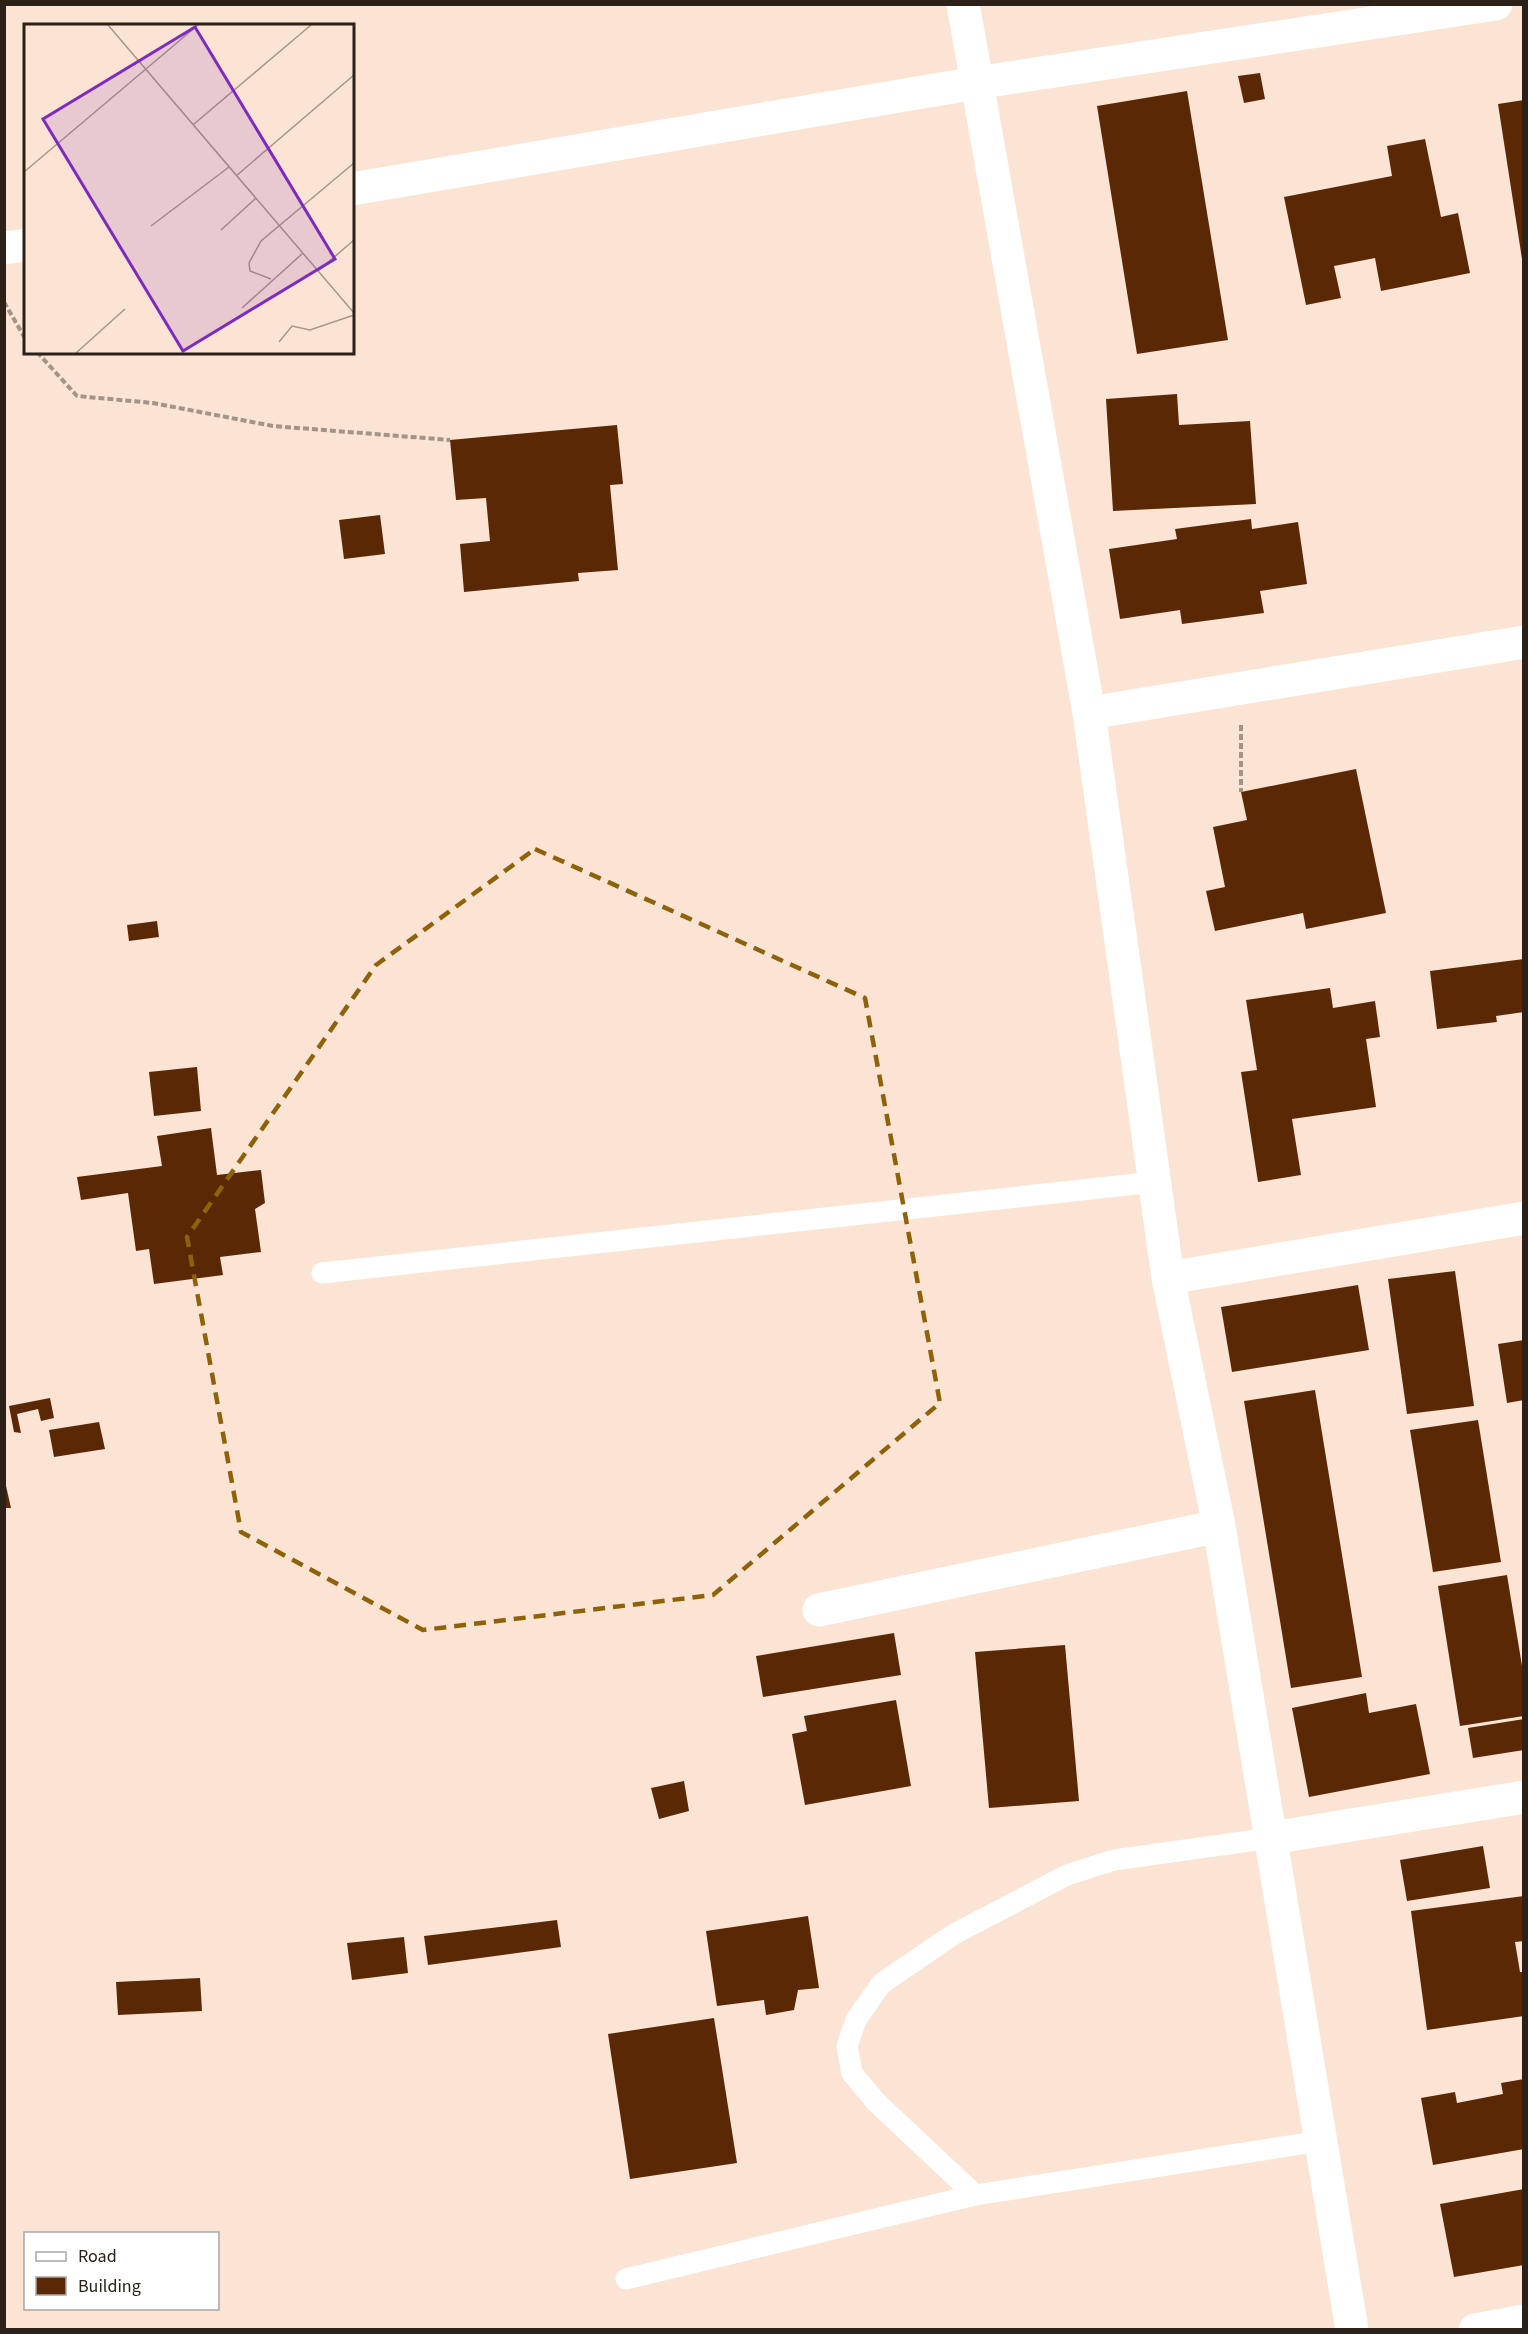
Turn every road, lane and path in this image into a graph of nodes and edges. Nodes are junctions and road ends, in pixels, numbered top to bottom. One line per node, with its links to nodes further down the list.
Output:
1 (963, 4): 3 (street)
2 (1496, 4): 3 (street)
3 (976, 83): 4 (street); 13 (street)
4 (354, 189)
5 (24, 245): 6 (street)
6 (4, 248)
7 (4, 302): 8 (path)
8 (24, 337)
9 (39, 354): 10 (path)
10 (450, 440)
11 (1524, 642): 12 (street)
12 (1240, 688): 13 (street); 14 (path)
13 (1089, 713): 15 (street)
14 (1241, 792)
15 (1155, 1182): 17 (lane); 18 (street)
16 (1524, 1218): 18 (street)
17 (322, 1272)
18 (1168, 1278): 19 (street)
19 (1219, 1526): 20 (street); 22 (street)
20 (819, 1610)
21 (1524, 1797): 22 (street)
22 (1270, 1838): 23 (street); 24 (lane)
23 (1321, 2141): 24 (lane); 27 (street)
24 (975, 2195): 25 (lane)
25 (626, 2280)
26 (1524, 2321): 28 (street)
27 (1352, 2330)
28 (1476, 2330)

